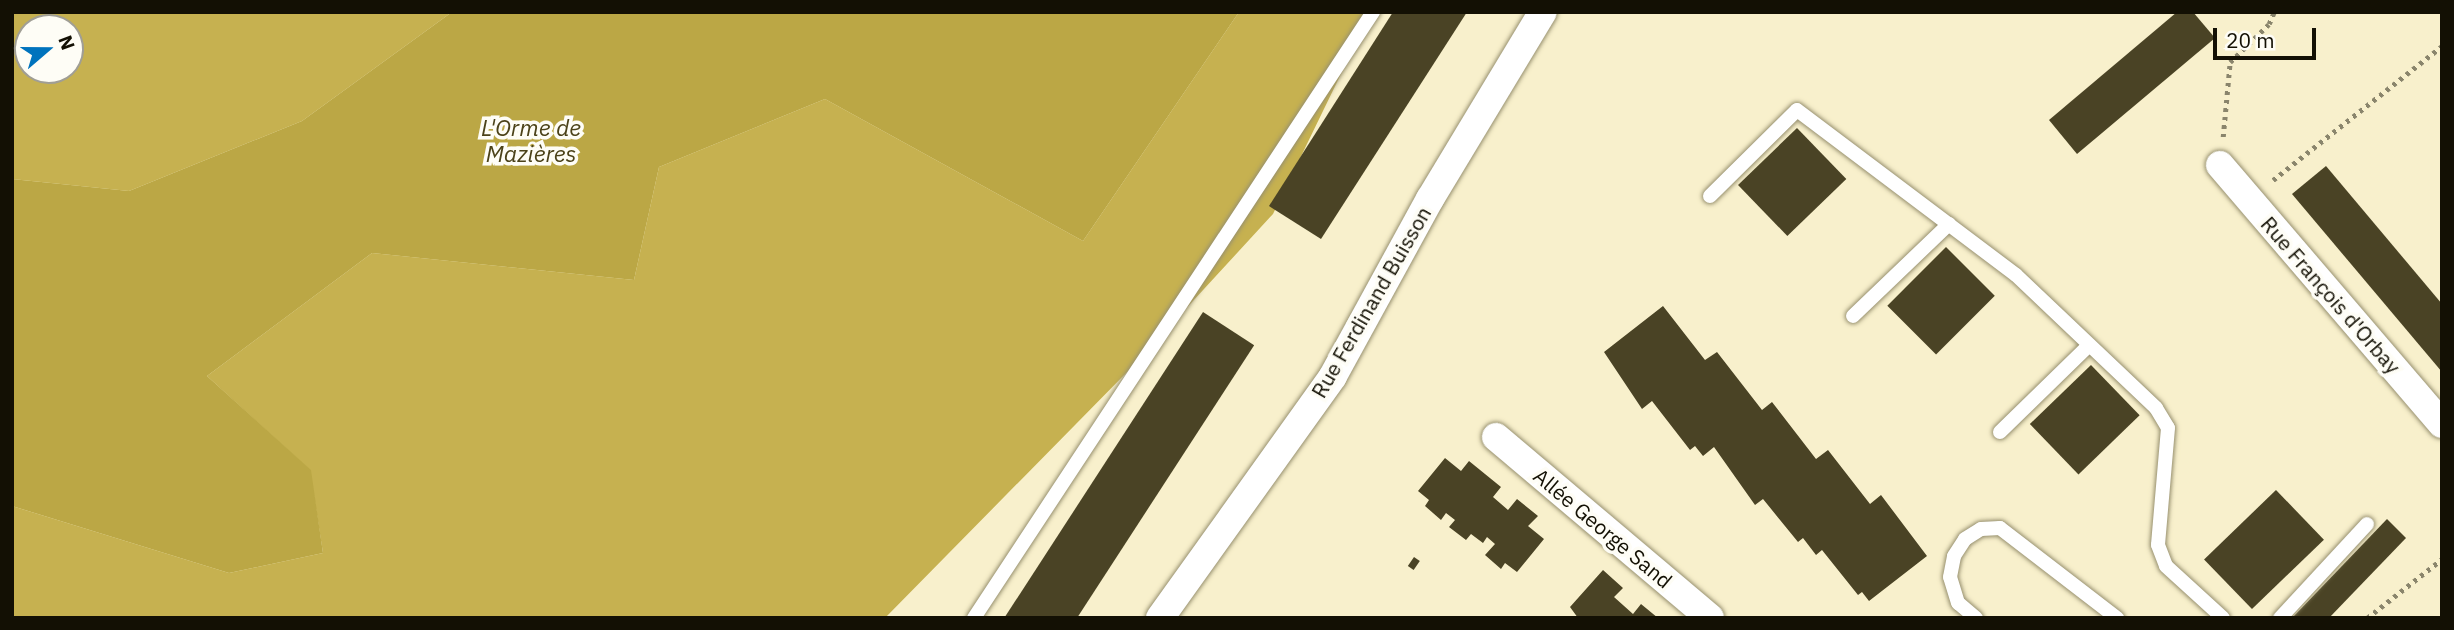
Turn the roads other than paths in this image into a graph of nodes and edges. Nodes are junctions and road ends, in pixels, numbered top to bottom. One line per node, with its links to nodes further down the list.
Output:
1 (1373, 12): 12 (lane)
2 (1543, 12): 13 (street, Rue Ferdinand Buisson)
3 (2220, 165): 8 (street, Rue François d'Orbay)
4 (1710, 196): 5 (lane)
5 (1949, 224): 6 (lane); 7 (lane)
6 (1853, 316)
7 (2089, 345): 9 (lane); 17 (lane)
8 (2442, 424)
9 (2000, 432)
10 (1496, 438): 14 (street, Allée George Sand)
11 (2367, 524): 18 (lane)
12 (974, 618)
13 (1160, 618)
14 (1710, 618)
15 (1976, 618): 16 (lane)
16 (2117, 618)
17 (2224, 618)
18 (2280, 618)

